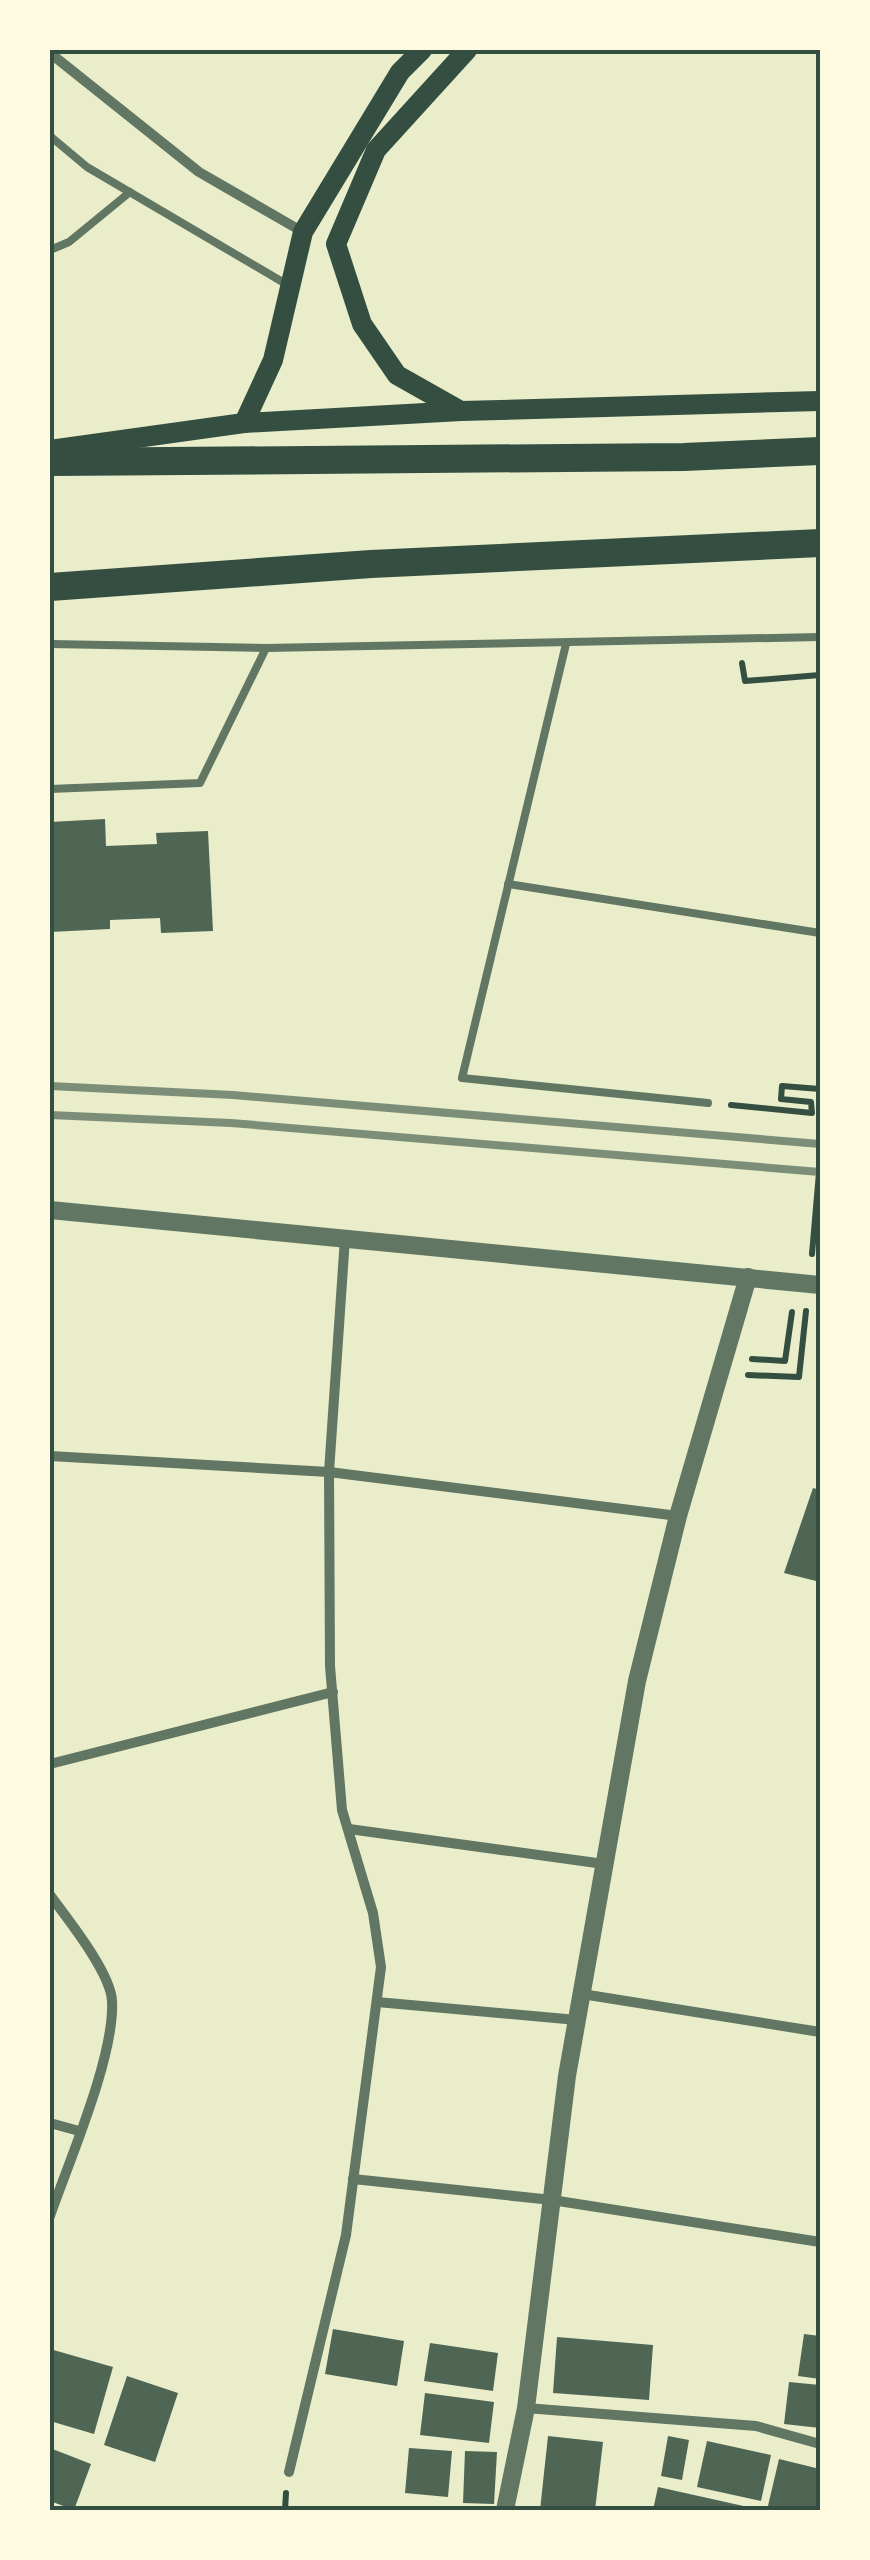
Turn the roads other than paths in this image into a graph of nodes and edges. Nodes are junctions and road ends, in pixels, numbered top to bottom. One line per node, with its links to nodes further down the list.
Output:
1 (422, 50): 6 (main road)
2 (467, 50): 10 (main road)
3 (50, 54): 6 (street)
4 (50, 136): 5 (lane)
5 (130, 192): 7 (lane); 8 (lane)
6 (303, 232): 8 (main road)
7 (50, 250)
8 (290, 286): 11 (main road)
9 (820, 401): 10 (main road)
10 (461, 411): 11 (main road)
11 (244, 423): 12 (main road)
12 (50, 450)
13 (820, 451): 14 (highway)
14 (50, 462)
15 (820, 543): 16 (highway)
16 (50, 587)
17 (820, 637): 19 (lane)
18 (50, 644): 20 (lane)
19 (566, 644): 20 (lane); 22 (lane)
20 (266, 648): 21 (lane)
21 (50, 789)
22 (508, 884): 23 (lane); 24 (lane)
23 (820, 933)
24 (708, 1103)
25 (50, 1210): 26 (street)
26 (344, 1238): 27 (street); 30 (street)
27 (748, 1277): 28 (street); 31 (street)
28 (820, 1286)
29 (50, 1456): 30 (street)
30 (329, 1472): 31 (street); 32 (street)
31 (678, 1516): 35 (street)
32 (333, 1692): 33 (street); 34 (street)
33 (50, 1764)
34 (348, 1829): 35 (street); 38 (street)
35 (604, 1864): 37 (street)
36 (50, 1895): 42 (street)
37 (582, 1994): 39 (street); 40 (street)
38 (377, 2002): 39 (street); 43 (street)
39 (577, 2020): 44 (street)
40 (820, 2032)
41 (50, 2122): 42 (street)
42 (79, 2132): 45 (street)
43 (353, 2179): 44 (street); 49 (street)
44 (552, 2200): 46 (street); 47 (street)
45 (50, 2216)
46 (820, 2242)
47 (526, 2408): 48 (street); 50 (street)
48 (820, 2444)
49 (288, 2472)
50 (505, 2510)

